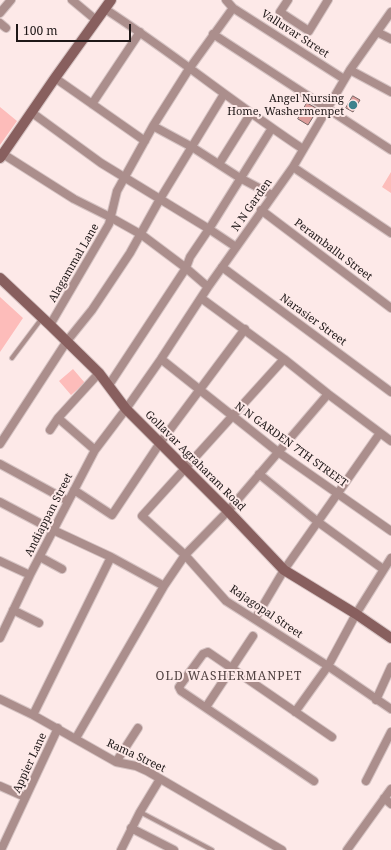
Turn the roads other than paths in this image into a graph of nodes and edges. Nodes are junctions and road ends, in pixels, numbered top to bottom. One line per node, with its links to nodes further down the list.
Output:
1 (11, 0): 10 (street)
2 (72, 0): 11 (street)
3 (111, 0): 8 (street)
4 (226, 0): 7 (street, Valluvar Street)
5 (288, 0): 6 (street)
6 (328, 0)
7 (234, 8): 14 (street, Alagammal Lane); 19 (street, Valluvar Street)
8 (105, 9): 11 (street); 12 (street)
9 (391, 12): 13 (street, N N Garden)
10 (0, 13)
11 (96, 20): 18 (street)
12 (140, 32): 16 (street); 22 (street)
13 (377, 32): 15 (street); 17 (street, N N Garden)
14 (213, 34): 16 (street, Alagammal Lane); 23 (street)
15 (391, 40)
16 (189, 69): 21 (street); 26 (street, Alagammal Lane)
17 (350, 70): 19 (street, N N Garden); 20 (street)
18 (55, 78): 22 (street); 24 (street)
19 (344, 79): 23 (street, N N Garden)
20 (391, 92)
21 (224, 94): 25 (street); 29 (street)
22 (92, 104): 28 (street)
23 (327, 109): 30 (street, N N Garden); 31 (street)
24 (31, 112): 32 (street); 35 (street)
25 (251, 113): 27 (street); 33 (street)
26 (153, 126): 28 (street, Alagammal Lane); 29 (street)
27 (272, 128): 30 (street); 36 (street)
28 (145, 142): 35 (street, Alagammal Lane)
29 (192, 147): 33 (street); 38 (street)
30 (303, 149): 34 (street, N N Garden)
31 (391, 150)
32 (2, 156): 40 (street)
33 (219, 164): 36 (street)
34 (292, 167): 37 (street, N N Garden); 42 (street)
35 (125, 178): 38 (street); 40 (street, Alagammal Lane)
36 (240, 178): 37 (street); 41 (street)
37 (272, 195): 39 (street, N N Garden)
38 (160, 199): 41 (street); 43 (street)
39 (261, 210): 44 (street, N N Garden); 50 (street, Peramballu Street)
40 (110, 217): 43 (street); 52 (street, Alagammal Lane)
41 (210, 229): 44 (street); 46 (street)
42 (391, 233)
43 (142, 235): 46 (street); 54 (street)
44 (236, 247): 45 (street, N N Garden)
45 (222, 267): 48 (street, N N Garden); 61 (street, Narasier Street)
46 (186, 268): 48 (street); 59 (street)
47 (0, 278): 51 (street, Gollavar Agraharam Road)
48 (208, 287): 49 (street, N N Garden)
49 (201, 298): 53 (street); 56 (street, N N Garden)
50 (391, 308)
51 (42, 317): 52 (street, Gollavar Agraharam Road); 55 (lane)
52 (50, 325): 54 (street, Gollavar Agraharam Road)
53 (245, 329): 57 (street); 60 (street)
54 (67, 341): 58 (street, Gollavar Agraharam Road); 70 (street)
55 (12, 358)
56 (161, 359): 60 (street, N N GARDEN 7TH STREET); 63 (street, N N Garden)
57 (284, 359): 62 (street); 64 (street)
58 (99, 374): 59 (street, Gollavar Agraharam Road); 65 (street)
59 (109, 385): 63 (street, Gollavar Agraharam Road)
60 (201, 390): 64 (street, N N GARDEN 7TH STREET); 69 (street)
61 (391, 392)
62 (328, 394): 67 (street); 72 (street)
63 (126, 409): 69 (street, Gollavar Agraharam Road); 71 (street, Andiappan Street)
64 (232, 416): 72 (street, N N GARDEN 7TH STREET); 74 (street)
65 (58, 418): 66 (street); 71 (street)
66 (50, 430)
67 (380, 433): 68 (street); 77 (street)
68 (391, 442)
69 (160, 443): 74 (street, Gollavar Agraharam Road); 76 (street)
70 (0, 444)
71 (95, 450): 76 (street, Andiappan Street)
72 (278, 452): 75 (street); 77 (street, N N GARDEN 7TH STREET)
73 (0, 464): 78 (street)
74 (184, 468): 80 (street, Gollavar Agraharam Road); 84 (street, Rajagopal Street)
75 (258, 474): 80 (street); 81 (street)
76 (74, 490): 78 (street, Andiappan Street)
77 (338, 493): 81 (street); 83 (street, N N GARDEN 7TH STREET)
78 (68, 501): 82 (street, Andiappan Street)
79 (0, 502): 82 (street)
80 (228, 511): 84 (street); 91 (street, Gollavar Agraharam Road)
81 (318, 522): 90 (street); 91 (street)
82 (53, 530): 85 (street, Andiappan Street); 86 (street)
83 (391, 532)
84 (185, 555): 93 (street); 96 (street, Rajagopal Street)
85 (40, 557): 89 (street); 92 (street, Andiappan Street)
86 (111, 557): 93 (street); 109 (street)
87 (391, 558): 90 (street)
88 (0, 561): 92 (street)
89 (62, 569)
90 (383, 569): 95 (street)
91 (284, 570): 95 (street, Gollavar Agraharam Road); 96 (street)
92 (30, 575): 94 (street, Andiappan Street)
93 (164, 586): 114 (street)
94 (13, 610): 97 (street); 99 (street, Andiappan Street)
95 (356, 614): 100 (street, Gollavar Agraharam Road); 101 (street)
96 (255, 619): 101 (street, Rajagopal Street)
97 (40, 623)
98 (253, 636): 103 (street)
99 (0, 638)
100 (391, 638)
101 (328, 666): 105 (street, Rajagopal Street); 108 (street)
102 (391, 667): 105 (street)
103 (232, 668): 106 (street); 106 (street); 108 (street)
104 (0, 699): 109 (street, Rama Street)
105 (376, 700): 107 (street, Rajagopal Street)
106 (206, 707): 118 (street)
107 (391, 708)
108 (295, 712): 113 (street)
109 (33, 715): 110 (street, Rama Street)
110 (58, 728): 114 (street, Rama Street); 122 (street, Appier Lane)
111 (138, 728): 116 (street)
112 (391, 732): 115 (street)
113 (332, 737)
114 (76, 738): 116 (street, Rama Street)
115 (389, 741): 119 (street)
116 (116, 762): 117 (street, Rama Street)
117 (160, 779): 125 (street); 131 (street, Rama Street)
118 (314, 781)
119 (366, 781)
120 (0, 786): 122 (street)
121 (391, 789): 123 (street)
122 (25, 798): 127 (street, Appier Lane)
123 (384, 798): 124 (street); 132 (street)
124 (391, 804)
125 (140, 812): 126 (street); 130 (lane)
126 (131, 828): 128 (street); 129 (street)
127 (1, 850)
128 (121, 850)
129 (174, 850)
130 (212, 850)
131 (282, 850)
132 (346, 850)

